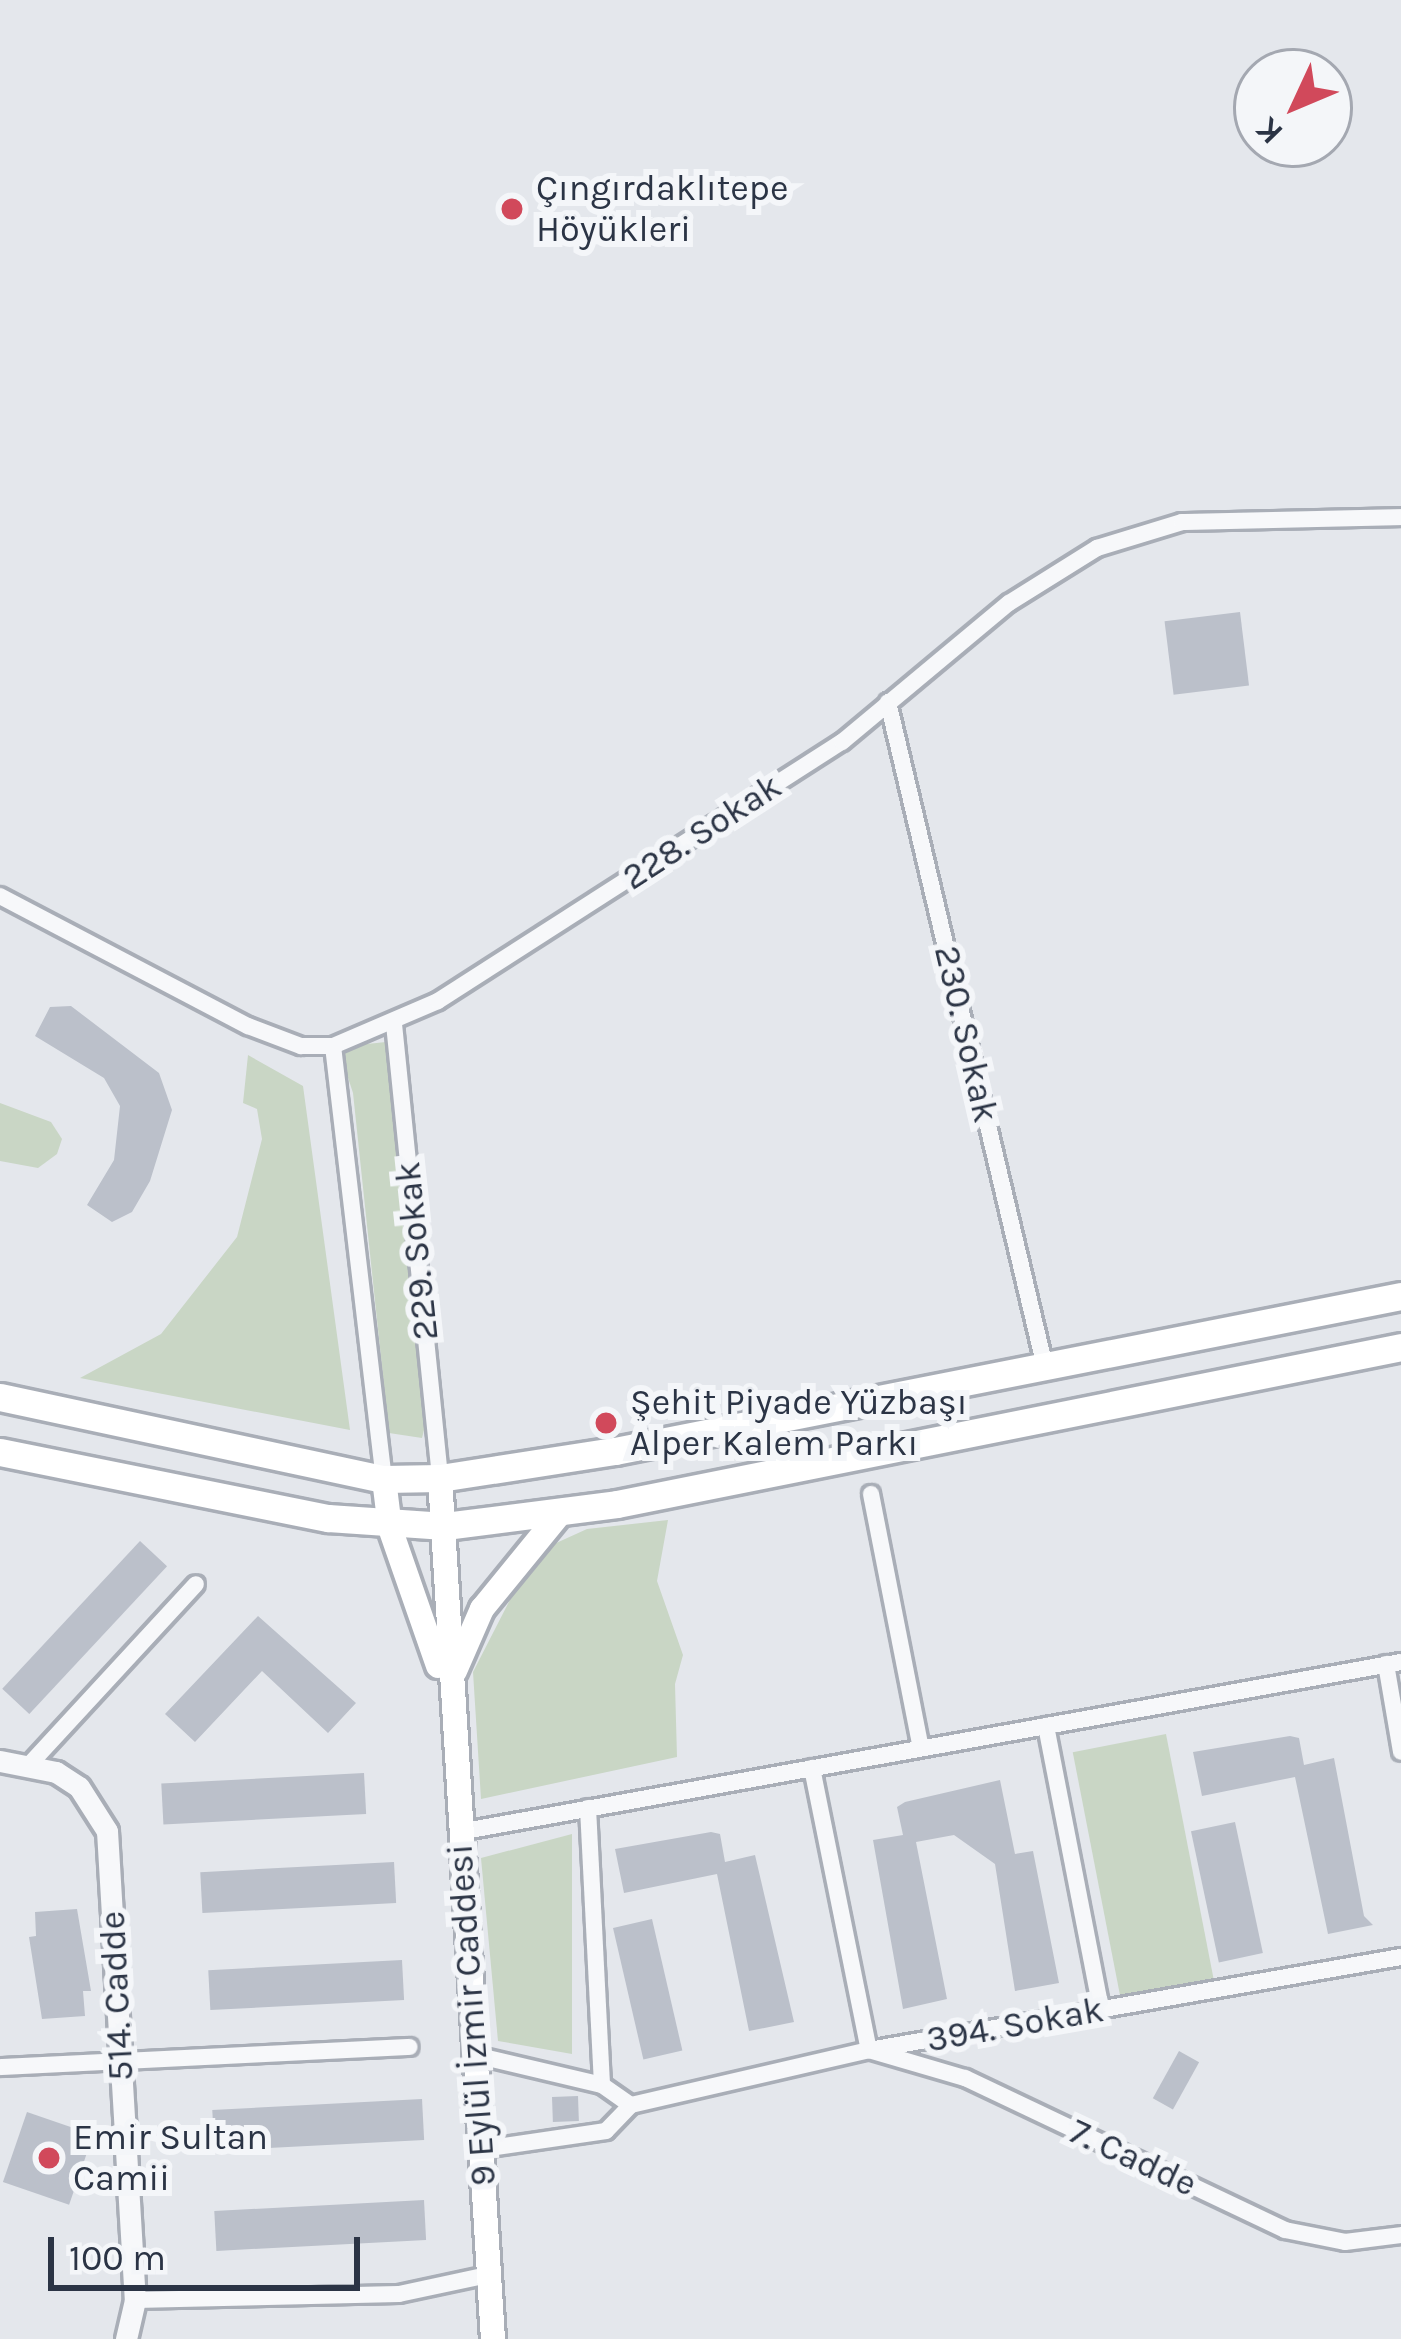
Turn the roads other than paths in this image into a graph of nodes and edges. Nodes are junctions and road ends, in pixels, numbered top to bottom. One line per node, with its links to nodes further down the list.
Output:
1 (1401, 517): 2 (street, 228. Sokak)
2 (888, 702): 4 (street, 228. Sokak); 8 (street, 230. Sokak)
3 (0, 896): 5 (street, 228. Sokak)
4 (394, 1024): 5 (street, 228. Sokak); 12 (street, 229. Sokak)
5 (333, 1046): 11 (street, 229. Sokak)
6 (1401, 1297): 8 (main road)
7 (1401, 1347): 14 (main road)
8 (1045, 1367): 12 (main road)
9 (0, 1396): 11 (main road)
10 (0, 1452): 16 (main road)
11 (384, 1478): 12 (main road); 16 (main road, 9 Eylül İzmir Caddesi)
12 (440, 1478): 15 (main road, 9 Eylül İzmir Caddesi)
13 (871, 1494): 21 (street)
14 (562, 1510): 15 (main road); 19 (main road, 9 Eylül İzmir Caddesi)
15 (445, 1526): 16 (main road); 19 (main road, 9 Eylül İzmir Caddesi)
16 (390, 1528): 19 (main road, 9 Eylül İzmir Caddesi)
17 (196, 1583): 24 (street)
18 (1394, 1663): 20 (street); 22 (street)
19 (448, 1690): 27 (main road, 9 Eylül İzmir Caddesi)
20 (1046, 1726): 21 (street); 29 (street)
21 (921, 1748): 25 (street)
22 (1401, 1752)
23 (0, 1761): 24 (street, 514. Cadde)
24 (29, 1765): 33 (street, 514. Cadde)
25 (812, 1768): 26 (street); 31 (street)
26 (588, 1808): 27 (street); 35 (street)
27 (459, 1832): 32 (main road, 9 Eylül İzmir Caddesi)
28 (1401, 1957): 29 (street, 394. Sokak)
29 (1101, 2009): 31 (street, 394. Sokak)
30 (410, 2047): 33 (street)
31 (869, 2050): 36 (street, 394. Sokak); 38 (street, 7. Cadde)
32 (476, 2055): 35 (street); 37 (main road, 9 Eylül İzmir Caddesi)
33 (121, 2062): 34 (street); 40 (street, 514. Cadde)
34 (0, 2067)
35 (602, 2085): 36 (street)
36 (632, 2105): 37 (street, 394. Sokak)
37 (482, 2149): 39 (main road, 9 Eylül İzmir Caddesi)
38 (1401, 2235)
39 (492, 2274): 40 (street); 42 (main road, 9 Eylül İzmir Caddesi)
40 (135, 2300): 41 (street, 514. Cadde)
41 (126, 2339)
42 (493, 2339)

